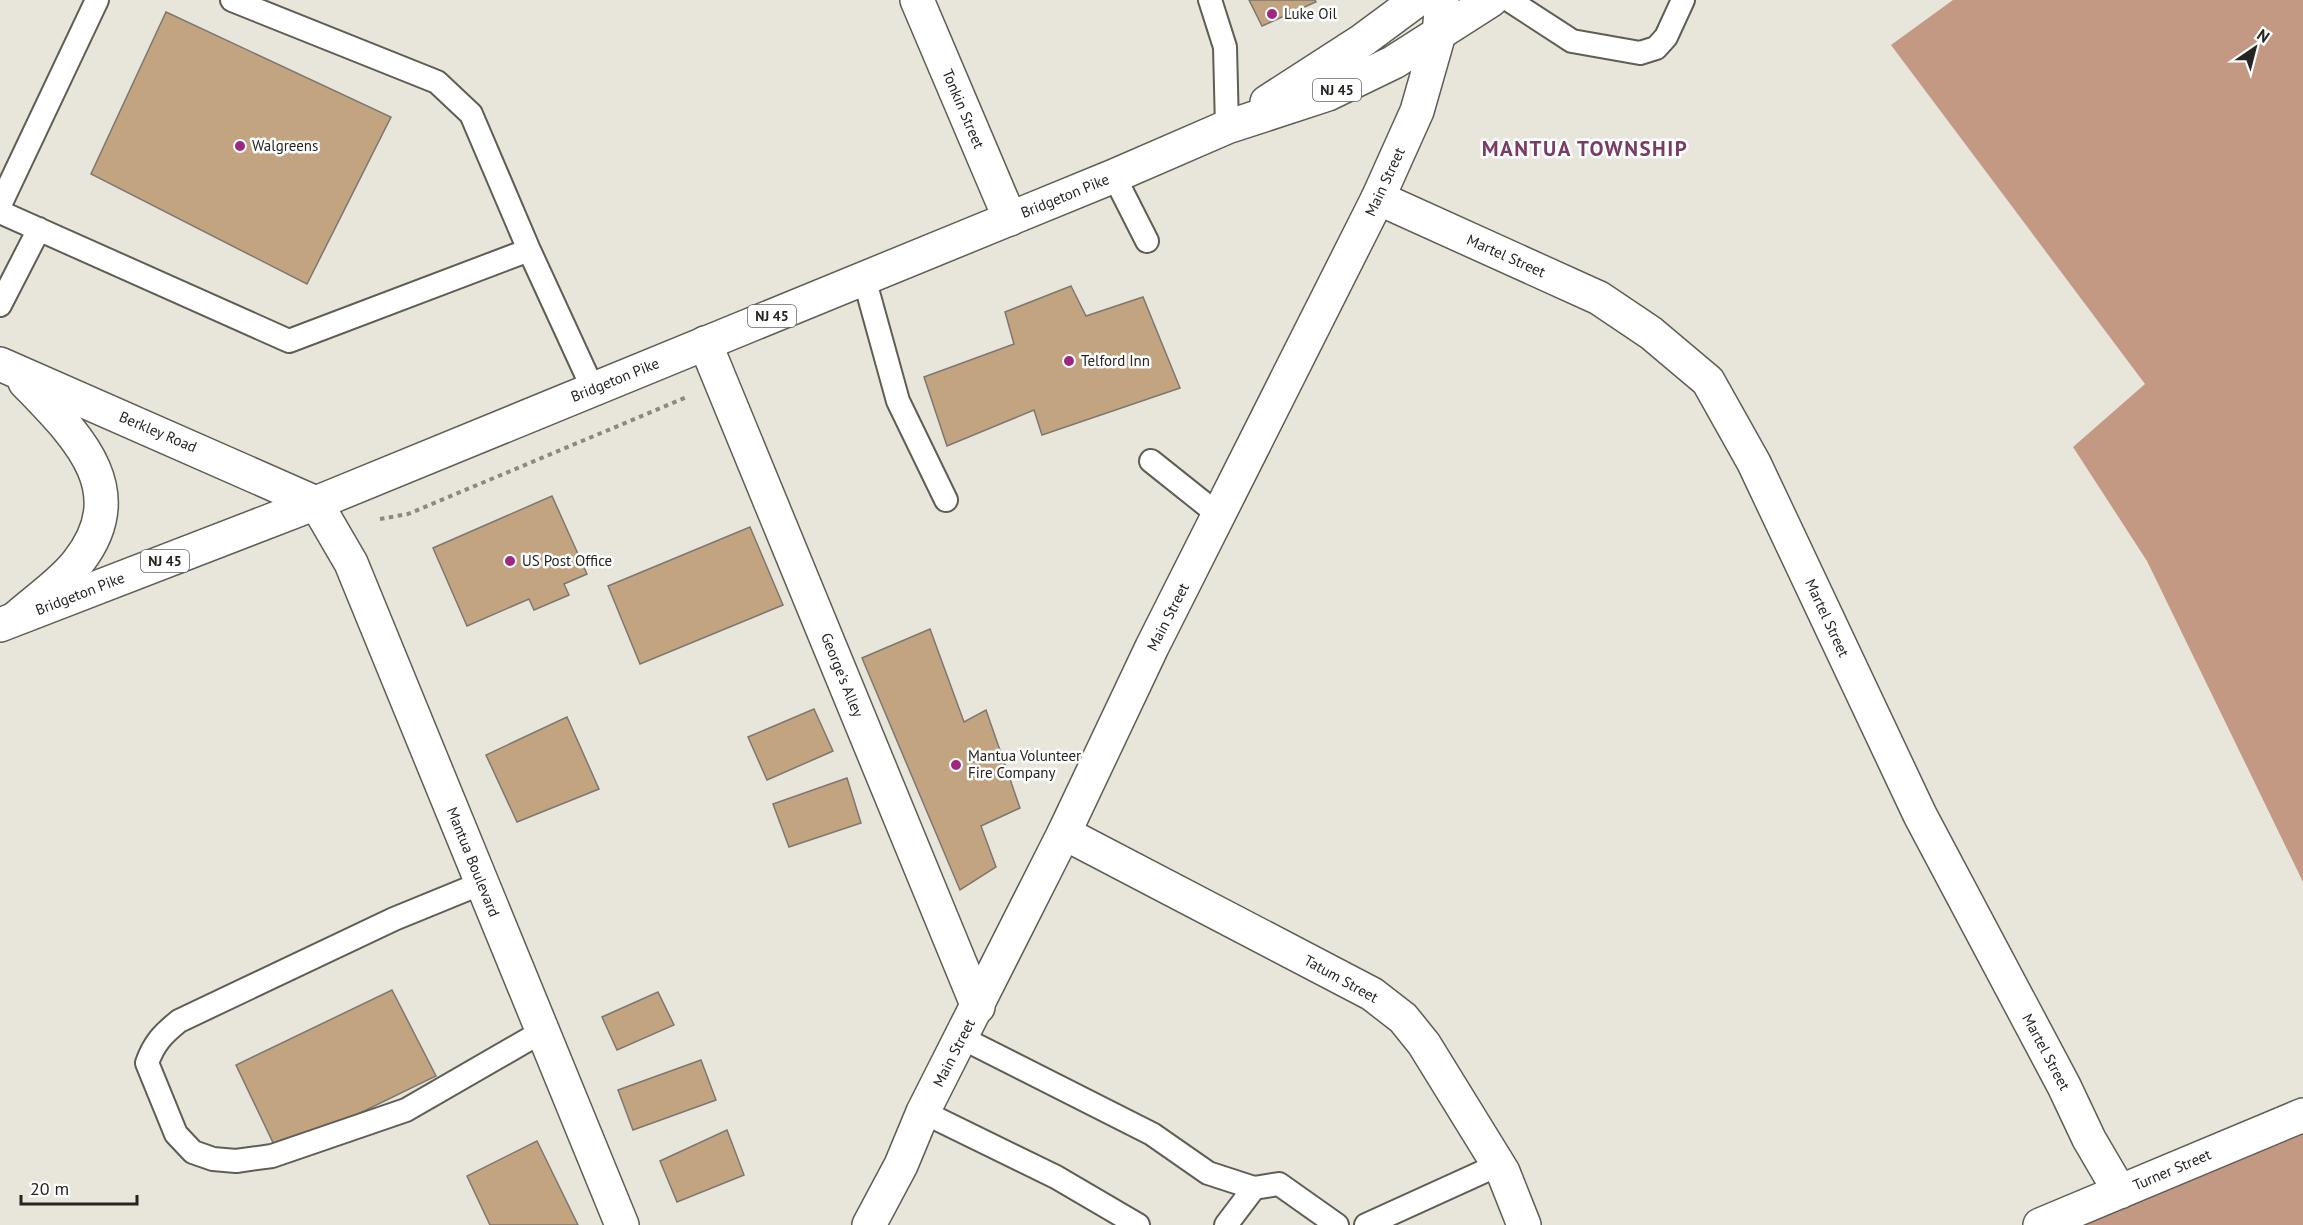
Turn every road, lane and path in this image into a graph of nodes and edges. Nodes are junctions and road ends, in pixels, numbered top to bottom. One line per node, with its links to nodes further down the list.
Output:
1 (97, 0): 14 (lane)
2 (232, 0): 19 (lane)
3 (917, 0): 16 (main road, Tonkin Street)
4 (1210, 0): 11 (lane)
5 (1417, 0): 11 (main road, Bridgeton Pike / NJ 45)
6 (1442, 0): 10 (main road, Main Street)
7 (1491, 0): 10 (main road, NJ 45)
8 (1509, 0): 9 (lane)
9 (1683, 0)
10 (1439, 34): 11 (main road, Bridgeton Pike / NJ 45); 13 (main road, Main Street)
11 (1227, 127): 12 (main road, Bridgeton Pike / NJ 45)
12 (1114, 176): 16 (main road, Bridgeton Pike / NJ 45); 18 (lane)
13 (1378, 198): 29 (main road, Main Street); 41 (main road, Martel Street)
14 (0, 205)
15 (0, 212): 17 (lane)
16 (1010, 219): 20 (main road, Bridgeton Pike / NJ 45)
17 (39, 229): 19 (lane); 21 (lane)
18 (1147, 241)
19 (529, 250): 24 (lane)
20 (864, 278): 22 (main road, Bridgeton Pike / NJ 45); 27 (lane)
21 (0, 305)
22 (705, 343): 24 (main road, Bridgeton Pike / NJ 45); 34 (main road, George's Alley)
23 (6, 367): 28 (main road, Berkley Road); 31 (main road)
24 (593, 389): 28 (main road, Bridgeton Pike / NJ 45)
25 (688, 397): 30 (path)
26 (1151, 461): 29 (lane)
27 (946, 500)
28 (316, 503): 31 (main road, Bridgeton Pike / NJ 45); 33 (main road, Mantua Boulevard)
29 (1220, 516): 32 (main road, Main Street)
30 (374, 520)
31 (7, 622)
32 (1064, 832): 34 (main road, Main Street); 39 (main road, Tatum Street)
33 (482, 883): 35 (main road, Mantua Boulevard); 35 (lane)
34 (978, 1007): 36 (main road, Main Street)
35 (543, 1031): 42 (main road, Mantua Boulevard)
36 (962, 1038): 37 (main road, Main Street); 40 (lane)
37 (923, 1113): 43 (main road, Main Street); 44 (lane)
38 (2303, 1115): 41 (main road, Turner Street)
39 (1498, 1166): 47 (lane); 48 (main road, Tatum Street)
40 (1254, 1188): 45 (lane); 46 (lane)
41 (2120, 1192): 49 (main road, Turner Street)
42 (622, 1225)
43 (869, 1225)
44 (1138, 1225)
45 (1226, 1225)
46 (1337, 1225)
47 (1366, 1225)
48 (1524, 1225)
49 (2040, 1225)

